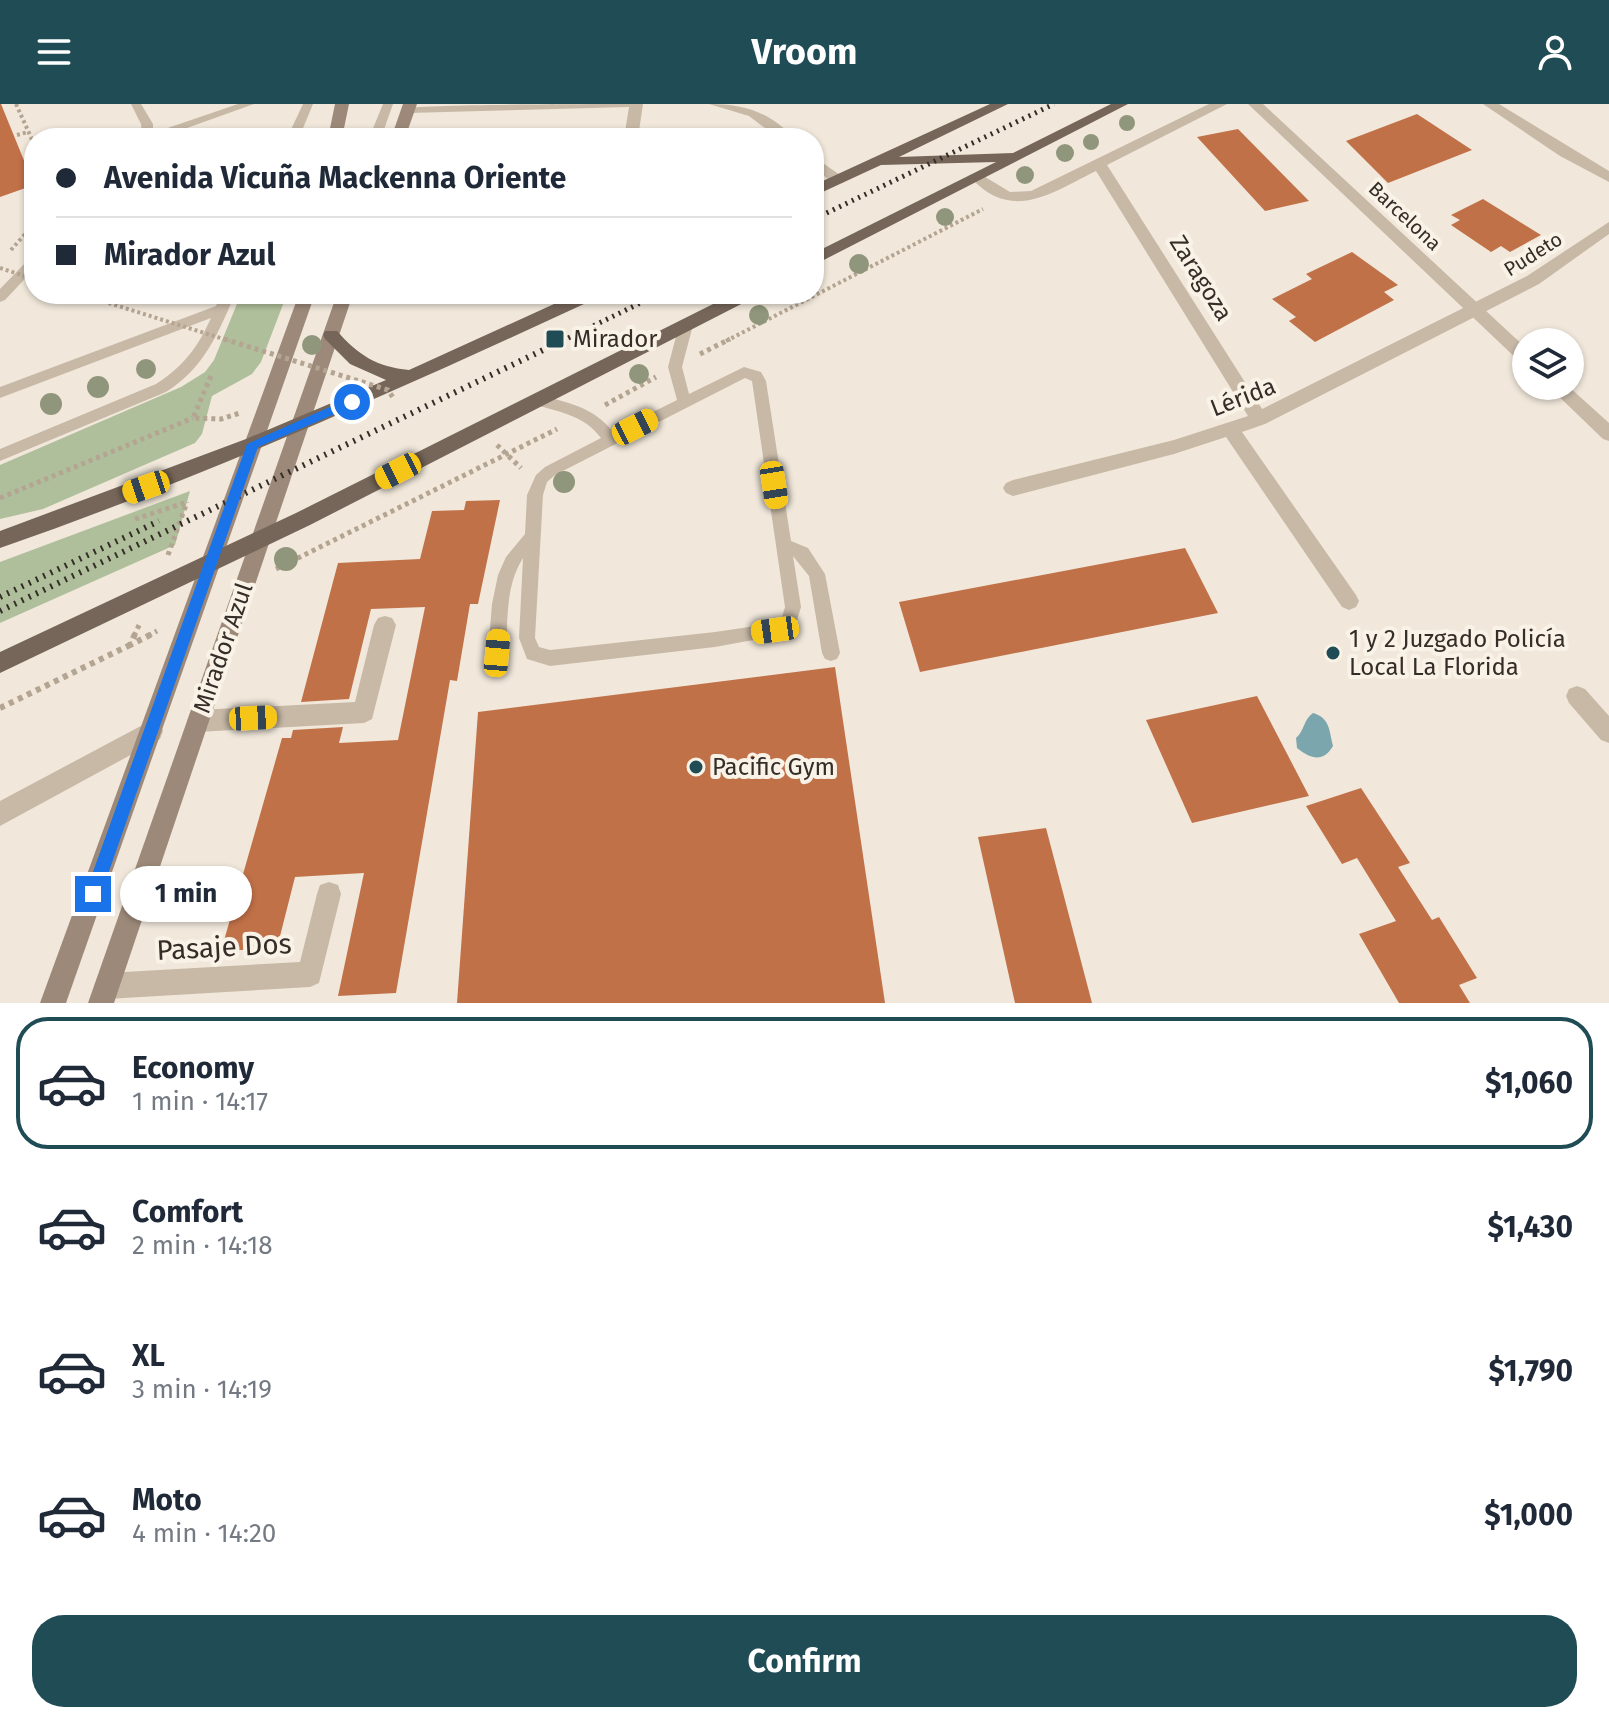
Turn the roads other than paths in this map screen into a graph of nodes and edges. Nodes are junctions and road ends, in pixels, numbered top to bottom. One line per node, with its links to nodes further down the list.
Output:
1 (136, 104): 16 (lane)
2 (249, 104): 17 (lane)
3 (308, 104): 18 (lane)
4 (342, 104): 19 (main road)
5 (388, 104): 20 (lane)
6 (624, 104): 15 (street)
7 (636, 104): 22 (street)
8 (716, 104): 14 (street)
9 (1001, 104): 25 (main road)
10 (1121, 104): 24 (main road)
11 (1220, 104): 26 (street)
12 (1255, 104): 42 (street, Barcelona)
13 (1490, 104): 29 (street)
14 (735, 105): 23 (street)
15 (409, 106): 21 (main road)
16 (147, 128)
17 (178, 128)
18 (297, 128)
19 (337, 128)
20 (379, 128)
21 (401, 128)
22 (632, 128)
23 (774, 128)
24 (1018, 157): 25 (main road); 28 (main road)
25 (877, 162): 30 (main road)
26 (1099, 164): 28 (street); 51 (street, Zaragoza)
27 (824, 169): 30 (street)
28 (977, 177): 33 (main road)
29 (1609, 177)
30 (838, 180): 31 (main road)
31 (824, 186)
32 (1609, 227): 42 (street, Pudeto)
33 (824, 255)
34 (24, 272): 35 (lane)
35 (0, 297)
36 (223, 304): 41 (lane)
37 (303, 304): 56 (main road, Mirador Azul)
38 (342, 304): 44 (main road, Mirador Azul)
39 (569, 304): 46 (main road)
40 (727, 304): 43 (main road)
41 (221, 309): 47 (lane); 57 (lane)
42 (1474, 311): 45 (street, Barcelona); 51 (street, Lérida)
43 (686, 325): 48 (main road); 50 (lane)
44 (331, 335): 46 (main road); 52 (main road, Mirador Azul)
45 (1512, 345)
46 (412, 376): 52 (main road)
47 (0, 393)
48 (538, 400): 55 (lane); 60 (main road)
49 (1572, 400): 54 (street)
50 (684, 401): 55 (lane); 62 (lane)
51 (1259, 419): 53 (street, Lérida)
52 (300, 424): 56 (main road); 60 (main road, Mirador Azul)
53 (1230, 429): 58 (street, Lérida); 64 (street)
54 (1609, 434)
55 (610, 440): 59 (lane)
56 (253, 444): 61 (main road); 63 (main road, Mirador Azul)
57 (0, 455)
58 (1013, 488)
59 (533, 536): 62 (lane); 66 (lane)
60 (261, 538): 63 (main road); 70 (main road, Mirador Azul)
61 (0, 540)
62 (784, 545): 67 (lane)
63 (211, 561): 68 (main road); 71 (main road, Mirador Azul)
64 (1349, 601)
65 (385, 625): 70 (street)
66 (497, 653)
67 (831, 653)
68 (0, 663)
69 (1577, 696): 72 (street)
70 (198, 721): 75 (main road, Mirador Azul)
71 (152, 731): 73 (street); 76 (main road, Mirador Azul)
72 (1609, 732)
73 (0, 814)
74 (329, 894): 75 (street, Pasaje Dos)
75 (104, 994)
76 (53, 1003)

